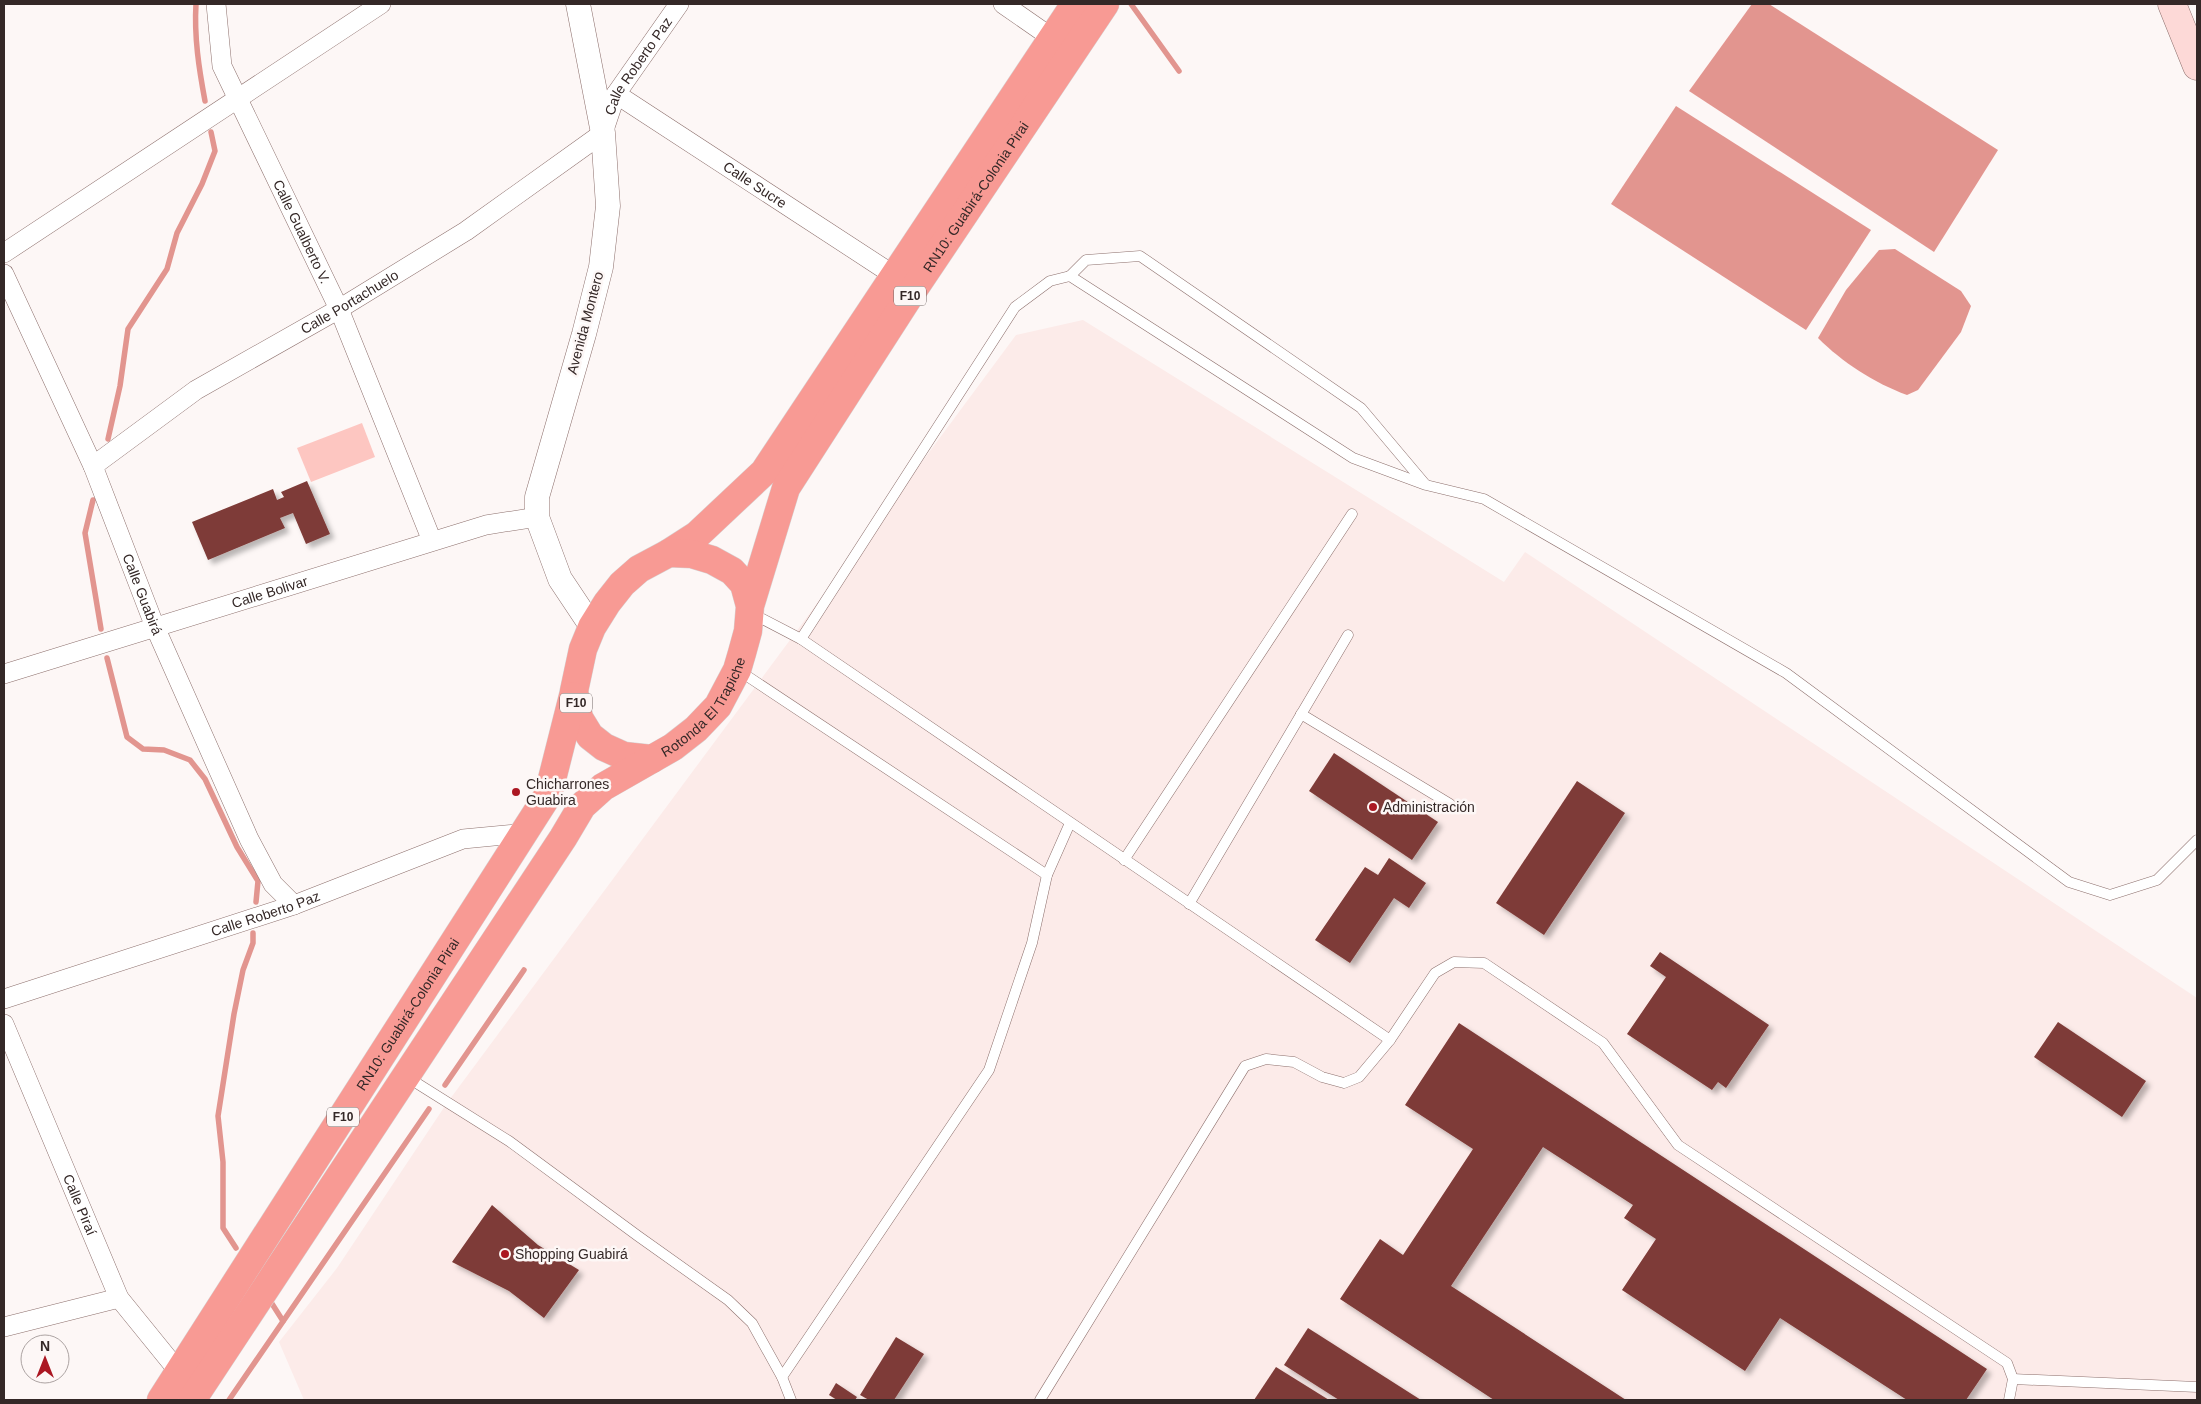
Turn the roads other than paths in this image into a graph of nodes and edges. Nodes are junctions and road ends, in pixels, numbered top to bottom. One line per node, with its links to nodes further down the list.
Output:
1 (216, 4): 12 (street, Calle Gualberto V.)
2 (381, 4): 12 (street)
3 (578, 4): 13 (street, Avenida Montero)
4 (679, 4): 11 (street, Calle Roberto Paz)
5 (1003, 4): 9 (street)
6 (1075, 4): 9 (highway, RN10: Guabirá-Colonia Pirai / F10)
7 (1105, 4): 25 (highway, RN10: Guabirá-Colonia Pirai / F10)
8 (2172, 4): 10 (main road)
9 (1052, 38): 16 (highway, RN10: Guabirá-Colonia Pirai / F10)
10 (2197, 66)
11 (616, 94): 13 (street, Calle Roberto Paz); 16 (street, Calle Sucre)
12 (237, 98): 14 (street); 18 (street, Calle Gualberto V.)
13 (603, 133): 18 (street, Calle Portachuelo); 22 (street, Avenida Montero)
14 (4, 253)
15 (4, 274): 19 (street, Calle Guabirá)
16 (895, 276): 24 (highway, RN10: Guabirá-Colonia Pirai / F10)
17 (1070, 276): 20 (lane); 20 (lane); 29 (lane)
18 (339, 309): 19 (street, Calle Portachuelo); 23 (street, Calle Gualberto V.)
19 (93, 466): 27 (street, Calle Guabirá)
20 (1426, 485): 38 (lane)
21 (1352, 514): 39 (lane)
22 (538, 518): 23 (street, Calle Bolivar); 26 (street, Avenida Montero)
23 (432, 541): 27 (street, Calle Bolivar)
24 (669, 553): 25 (highway, Rotonda El Trapiche / F10); 26 (highway, Rotonda El Trapiche / F10)
25 (750, 609): 29 (lane); 30 (highway, Rotonda El Trapiche / F10)
26 (592, 627): 32 (highway, Rotonda El Trapiche / F10)
27 (154, 628): 31 (street, Calle Bolivar); 42 (street, Calle Guabirá)
28 (1348, 635): 33 (lane)
29 (801, 639): 36 (lane)
30 (736, 670): 34 (highway, Rotonda El Trapiche / F10); 40 (lane)
31 (4, 674)
32 (574, 691): 34 (highway, Rotonda El Trapiche / F10); 37 (highway, RN10: Guabirá-Colonia Pirai / F10)
33 (1301, 714): 35 (lane); 41 (lane)
34 (652, 759): 46 (highway, F10)
35 (1450, 804)
36 (1070, 823): 39 (lane); 40 (lane)
37 (526, 833): 42 (street, Calle Roberto Paz); 49 (highway, RN10: Guabirá-Colonia Pirai / F10)
38 (2197, 840)
39 (1124, 860): 41 (lane)
40 (1048, 875): 50 (lane)
41 (1189, 904): 45 (lane)
42 (294, 905): 43 (street, Calle Roberto Paz)
43 (4, 1000)
44 (4, 1024): 47 (street, Calle Piraí)
45 (1390, 1040): 51 (lane); 56 (lane)
46 (406, 1076): 50 (lane); 54 (highway, F10)
47 (119, 1298): 48 (street); 49 (street, Calle Piraí)
48 (4, 1327)
49 (180, 1372): 53 (highway, RN10: Guabirá-Colonia Pirai / F10)
50 (782, 1377): 55 (lane)
51 (2013, 1379): 52 (lane); 57 (lane)
52 (2197, 1387)
53 (161, 1400)
54 (192, 1400)
55 (791, 1400)
56 (1040, 1400)
57 (2009, 1400)

